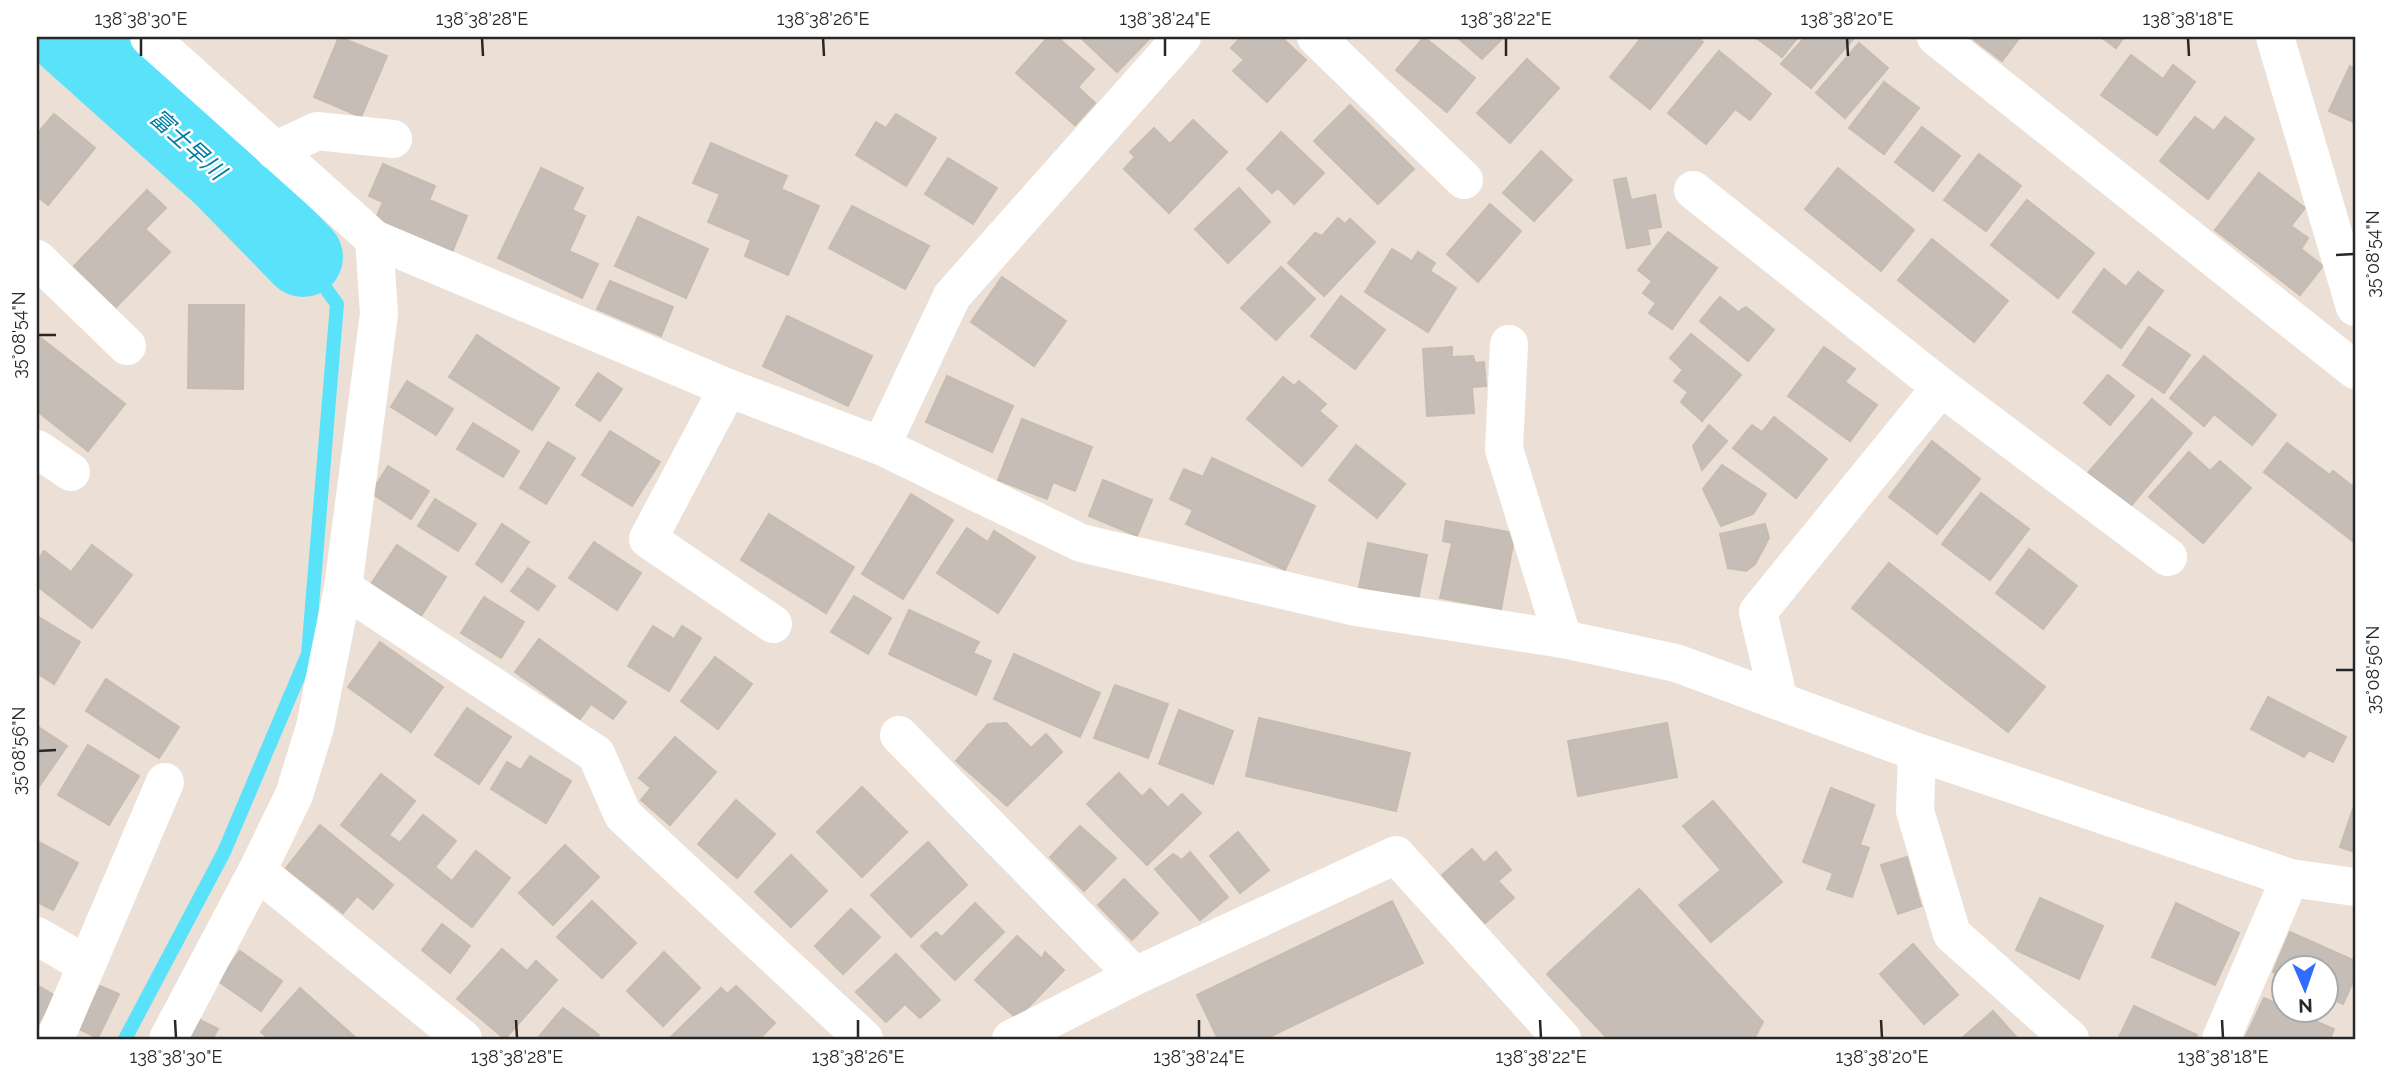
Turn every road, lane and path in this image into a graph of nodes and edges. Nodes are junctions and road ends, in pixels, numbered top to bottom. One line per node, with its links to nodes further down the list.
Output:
1 (149, 37): 7 (street)
2 (1182, 37): 18 (street)
3 (1316, 37): 8 (street)
4 (1936, 37): 15 (street)
5 (2275, 37): 12 (street)
6 (393, 139): 7 (street)
7 (275, 151): 10 (street)
8 (1464, 180)
9 (1693, 190): 16 (street)
10 (374, 239): 17 (street); 22 (street)
11 (37, 259): 14 (street)
12 (2355, 307)
13 (1509, 344): 24 (street)
14 (127, 346)
15 (2355, 370)
16 (1941, 387): 21 (street); 25 (street)
17 (728, 388): 18 (street); 23 (street)
18 (881, 446): 24 (street)
19 (37, 449): 20 (street)
20 (71, 472)
21 (2168, 557)
22 (343, 588): 29 (street); 38 (street)
23 (773, 624)
24 (1563, 639): 25 (street)
25 (1779, 701): 27 (street)
26 (899, 735): 34 (street)
27 (1917, 752): 30 (street); 41 (street)
28 (165, 782): 33 (street)
29 (257, 871): 36 (street); 37 (street)
30 (2290, 878): 31 (street); 42 (street)
31 (2355, 887)
32 (37, 936): 33 (street)
33 (85, 964): 35 (street)
34 (1135, 976): 39 (street); 40 (street)
35 (55, 1039)
36 (168, 1039)
37 (463, 1039)
38 (864, 1039)
39 (1011, 1039)
40 (1562, 1039)
41 (2070, 1039)
42 (2221, 1039)

